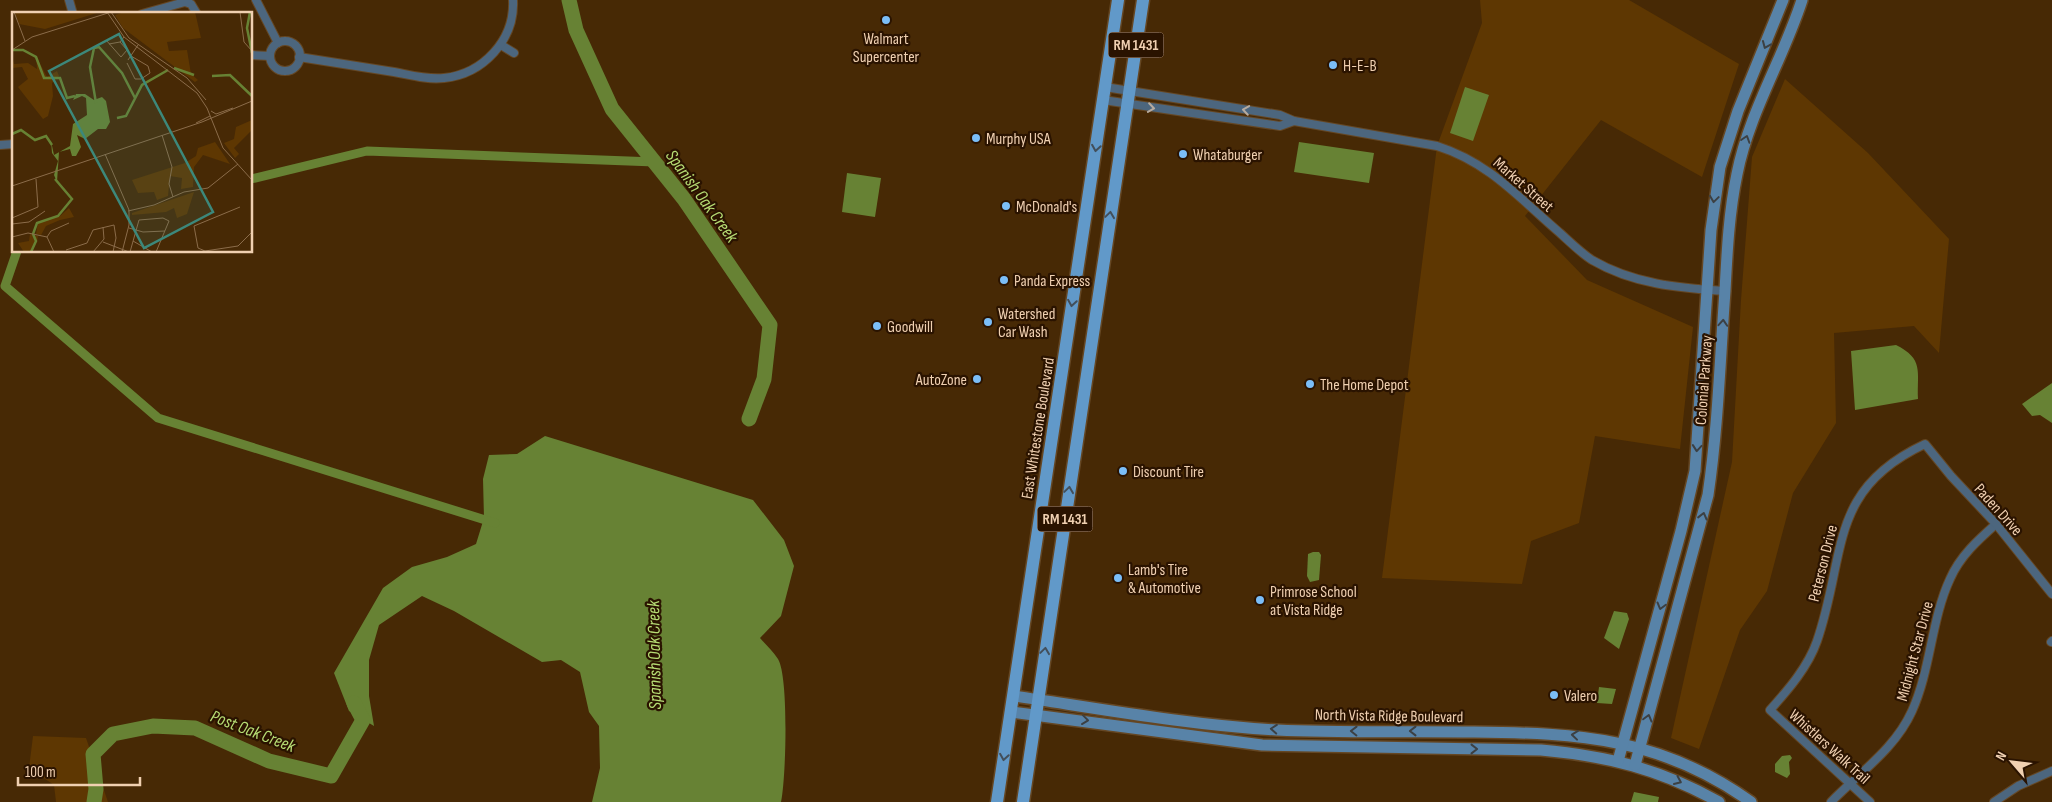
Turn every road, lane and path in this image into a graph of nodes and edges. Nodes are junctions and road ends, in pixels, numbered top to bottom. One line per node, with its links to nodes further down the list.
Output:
1 (256, 0): 9 (street)
2 (512, 0): 10 (street)
3 (1118, 0): 15 (main road, East Whitestone Boulevard / RM 1431)
4 (1143, 0): 16 (main road, RM 1431)
5 (1783, 0): 20 (street, Colonial Parkway, one-way to 20)
6 (1802, 0): 21 (street, Colonial Parkway, one-way to 6)
7 (149, 12): 8 (street)
8 (196, 12)
9 (278, 43): 13 (street); 14 (street)
10 (501, 44): 11 (street); 14 (street)
11 (514, 52)
12 (252, 55): 13 (street)
13 (270, 56): 14 (street)
14 (299, 57)
15 (1106, 87): 16 (street, Market Street); 17 (main road, East Whitestone Boulevard / RM 1431)
16 (1128, 90): 18 (main road, RM 1431); 19 (street, Market Street, one-way to 16)
17 (1103, 100): 18 (street, Market Street); 25 (main road, East Whitestone Boulevard / RM 1431, one-way to 25)
18 (1126, 104): 19 (street, Market Street, one-way to 19); 26 (main road, RM 1431, one-way to 18)
19 (1294, 121): 20 (street, Market Street)
20 (1707, 290): 21 (street, Market Street); 30 (street, Colonial Parkway, one-way to 30)
21 (1725, 291): 31 (street, Colonial Parkway, one-way to 21)
22 (1925, 444): 23 (street, Paden Drive); 27 (street, Peterson Drive)
23 (1996, 524): 24 (street, Paden Drive); 35 (street, Midnight Star Drive)
24 (2052, 594)
25 (1014, 696): 26 (street, North Vista Ridge Boulevard); 28 (main road, East Whitestone Boulevard / RM 1431)
26 (1038, 700): 29 (main road, RM 1431); 30 (street, North Vista Ridge Boulevard, one-way to 26)
27 (1770, 710): 35 (street, Whistlers Walk Trail)
28 (1012, 712): 29 (street, North Vista Ridge Boulevard); 36 (main road, East Whitestone Boulevard / RM 1431, one-way to 36)
29 (1036, 714): 32 (street, North Vista Ridge Boulevard, one-way to 32); 37 (main road, RM 1431)
30 (1623, 743): 31 (street, North Vista Ridge Boulevard); 32 (street, Colonial Parkway)
31 (1640, 748): 33 (street, Colonial Parkway); 39 (street, North Vista Ridge Boulevard)
32 (1618, 761): 33 (street, North Vista Ridge Boulevard)
33 (1635, 765): 38 (street, North Vista Ridge Boulevard, one-way to 38)
34 (2052, 770): 42 (street)
35 (1850, 782): 40 (street, Midnight Star Drive); 41 (street, Whistlers Walk Trail)
36 (997, 802)
37 (1023, 802)
38 (1719, 802)
39 (1751, 802)
40 (1831, 802)
41 (1870, 802)
42 (1994, 802)

